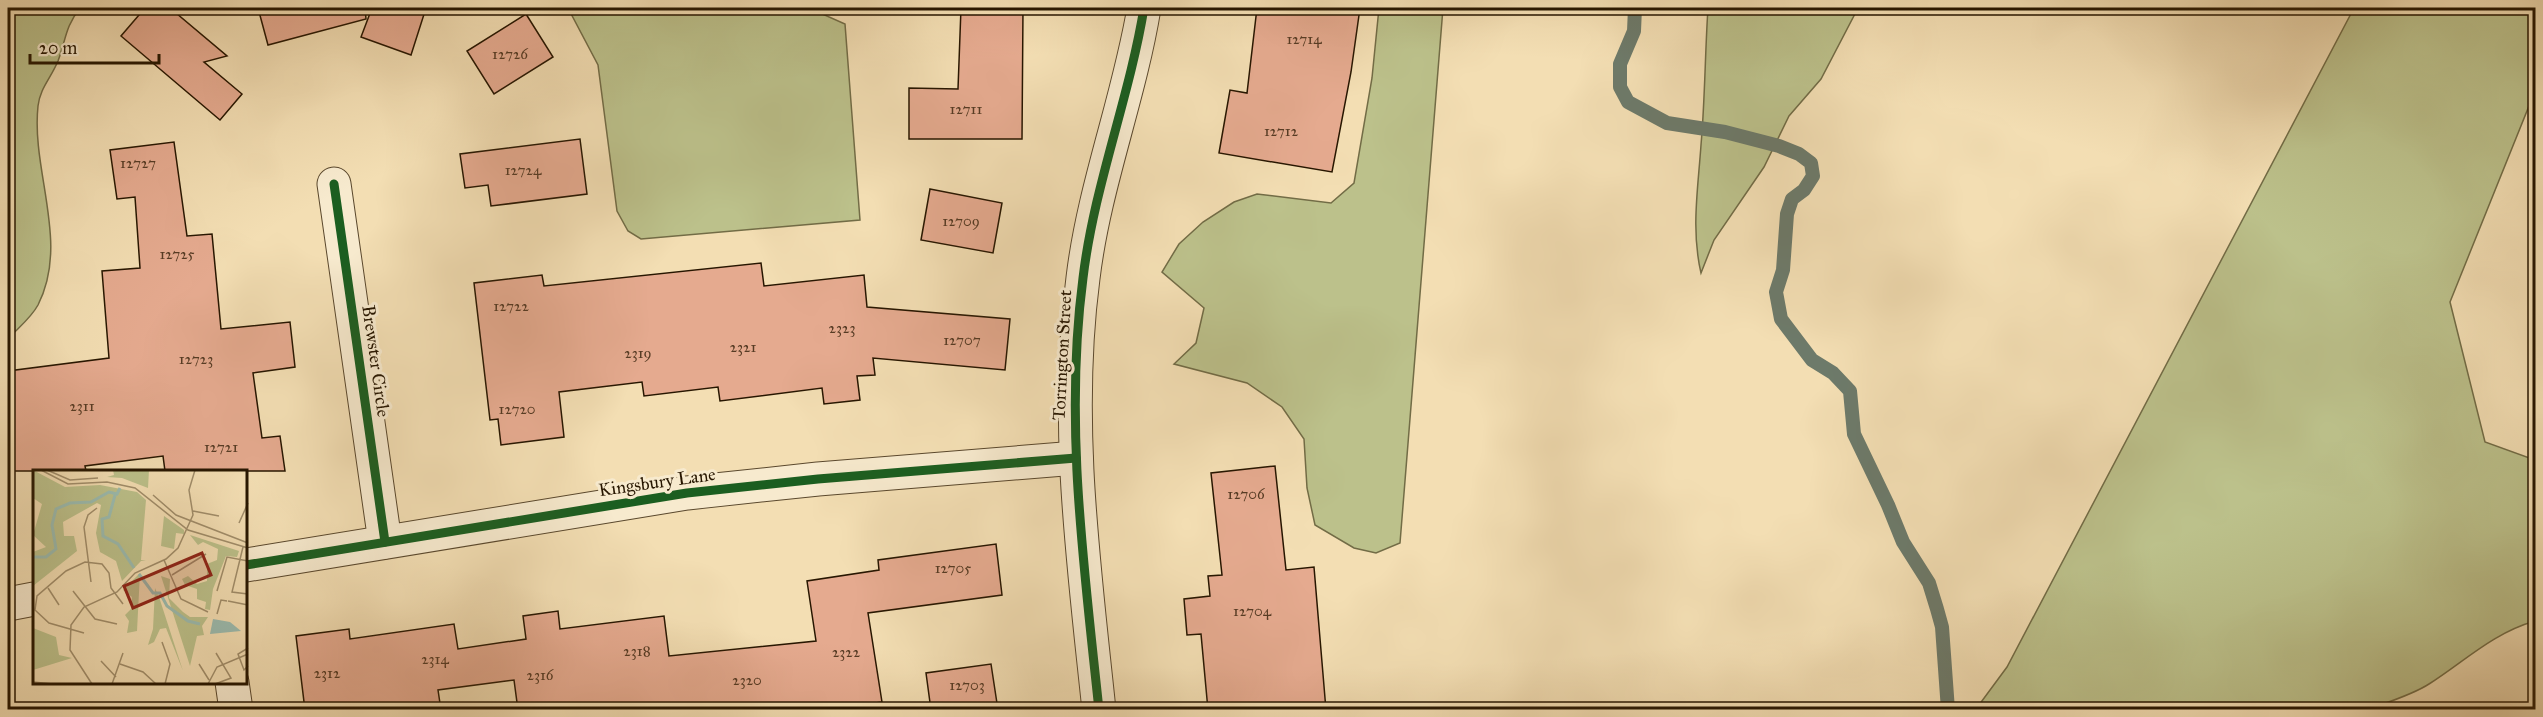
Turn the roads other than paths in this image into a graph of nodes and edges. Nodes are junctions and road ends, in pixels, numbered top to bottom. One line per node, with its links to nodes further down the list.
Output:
1 (1144, 8): 3 (street, Torrington Street)
2 (334, 184): 4 (street, Brewster Circle)
3 (1076, 458): 4 (street, Kingsbury Lane); 10 (street, Torrington Street)
4 (385, 542): 5 (street, Kingsbury Lane)
5 (248, 565)
6 (33, 599): 7 (street)
7 (8, 604)
8 (232, 684): 9 (street)
9 (236, 710)
10 (1099, 710)

